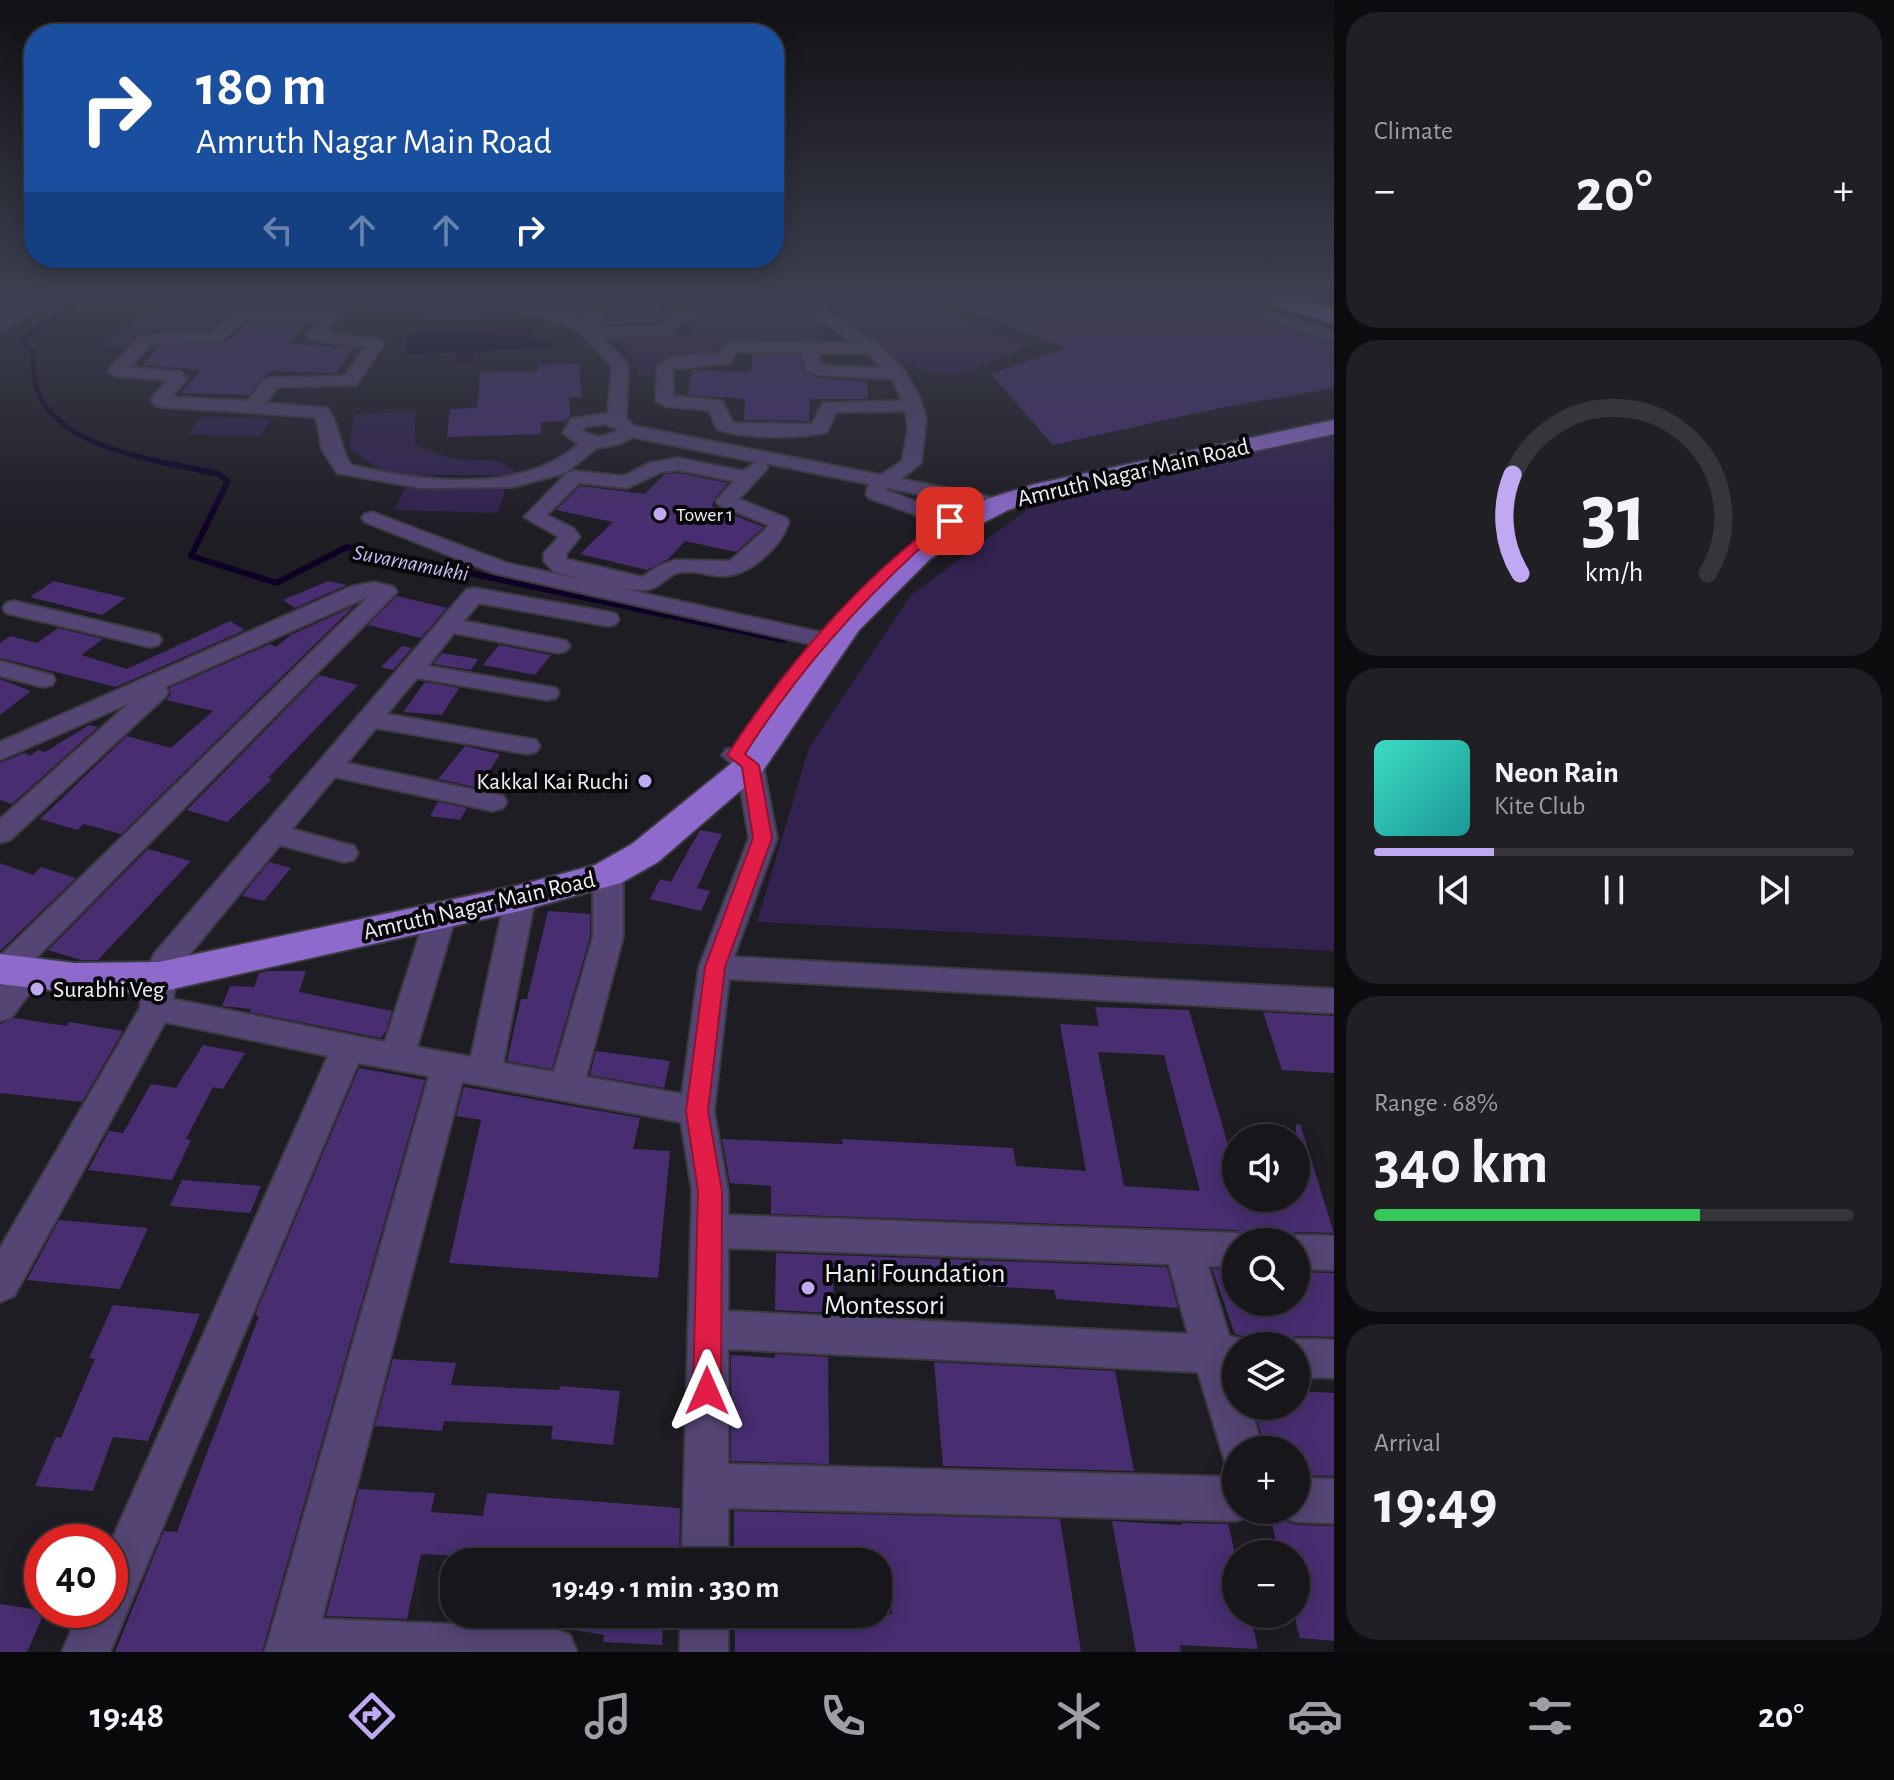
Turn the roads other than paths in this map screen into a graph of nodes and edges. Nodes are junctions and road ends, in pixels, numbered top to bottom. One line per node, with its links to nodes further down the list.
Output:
1 (175, 376): 7 (street)
2 (353, 376): 7 (street)
3 (620, 376): 10 (street)
4 (665, 376): 6 (street)
5 (900, 376): 6 (street)
6 (913, 406): 14 (street)
7 (253, 407): 12 (street)
8 (1334, 421): 15 (main road, Amruth Nagar Main Road)
9 (1334, 427): 32 (main road, Amruth Nagar Main Road)
10 (622, 430): 11 (street); 12 (street); 14 (street)
11 (752, 472): 13 (street); 13 (street); 14 (street)
12 (542, 476): 13 (street)
13 (566, 482)
14 (877, 487): 15 (street); 17 (street)
15 (987, 502): 17 (main road, Amruth Nagar Main Road)
16 (372, 518): 22 (street)
17 (950, 521): 22 (main road, Amruth Nagar Main Road)
18 (5, 608): 21 (street)
19 (608, 619): 20 (street)
20 (449, 625): 23 (street); 25 (street)
21 (150, 640)
22 (824, 640): 32 (main road, Amruth Nagar Main Road)
23 (558, 646)
24 (0, 668): 27 (street)
25 (411, 670): 28 (street); 29 (street)
26 (176, 674): 31 (street); 35 (street); 43 (street)
27 (43, 680)
28 (547, 693)
29 (371, 719): 30 (street); 33 (street)
30 (527, 746)
31 (0, 752)
32 (743, 760): 38 (main road, Amruth Nagar Main Road); 41 (street); 42 (main road, Amruth Nagar Main Road)
33 (330, 768): 34 (street); 36 (street)
34 (493, 802)
35 (0, 834)
36 (275, 834): 37 (street); 42 (street)
37 (344, 853)
38 (608, 874): 39 (main road, Amruth Nagar Main Road); 49 (street)
39 (520, 898): 40 (main road, Amruth Nagar Main Road); 48 (street)
40 (441, 915): 42 (main road, Amruth Nagar Main Road); 46 (street)
41 (715, 967): 44 (street); 50 (street)
42 (154, 980): 43 (main road, Amruth Nagar Main Road); 45 (street); 56 (street)
43 (8, 981)
44 (1334, 1001)
45 (348, 1048): 46 (street); 67 (street)
46 (397, 1057): 47 (street)
47 (449, 1066): 48 (street); 70 (street)
48 (484, 1073): 49 (street)
49 (566, 1088): 50 (street)
50 (697, 1111): 51 (street)
51 (709, 1231): 52 (street); 57 (street)
52 (1184, 1248): 53 (street); 58 (street)
53 (1222, 1249)
54 (1310, 1252): 55 (street)
55 (1334, 1253)
56 (0, 1284)
57 (708, 1329): 59 (street); 62 (street)
58 (1222, 1346)
59 (1222, 1354)
60 (1310, 1358): 61 (street)
61 (1334, 1359)
62 (706, 1485): 63 (street); 66 (street)
63 (1222, 1499)
64 (1310, 1500): 65 (street)
65 (1334, 1501)
66 (705, 1548)
67 (128, 1555)
68 (96, 1628): 71 (street)
69 (704, 1628): 73 (street)
70 (291, 1647): 72 (street)
71 (86, 1652)
72 (553, 1652)
73 (704, 1652)

